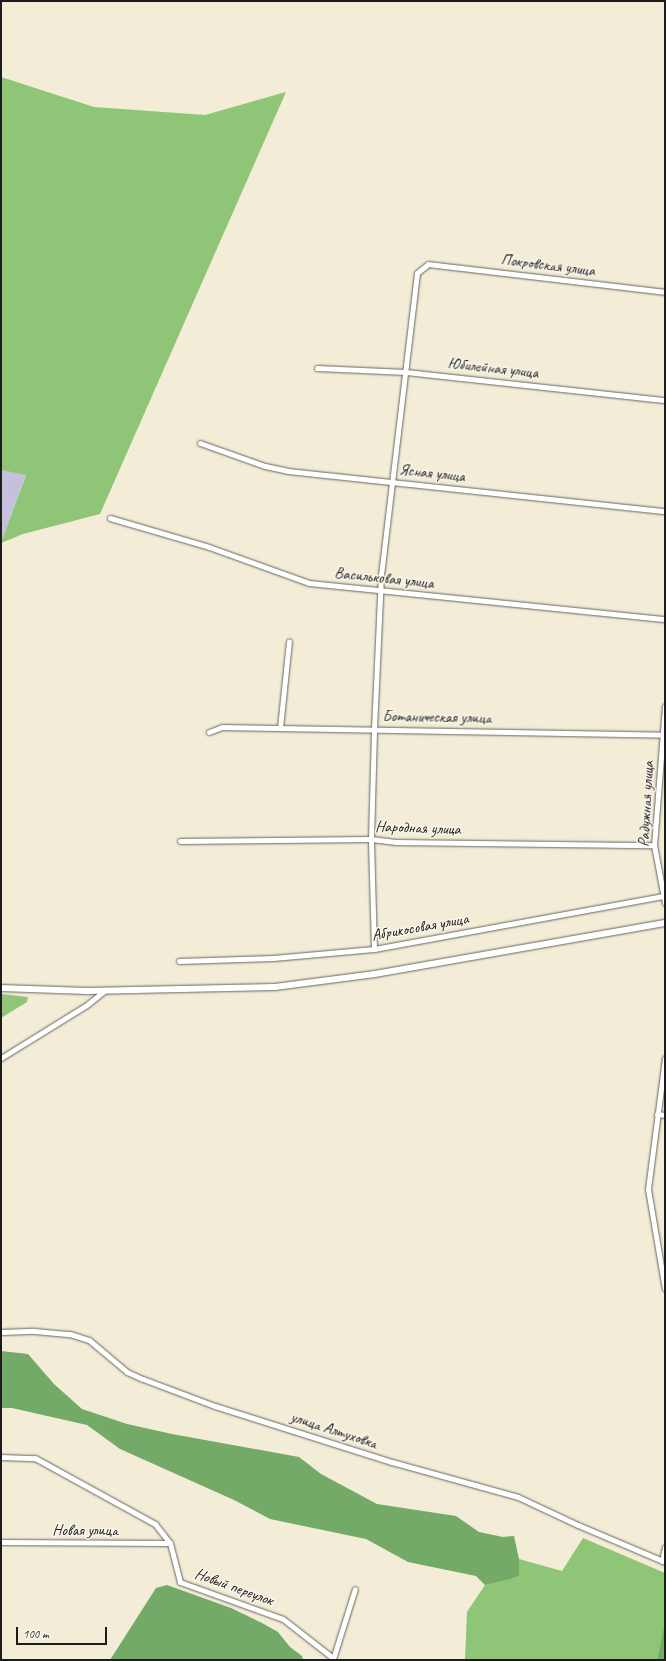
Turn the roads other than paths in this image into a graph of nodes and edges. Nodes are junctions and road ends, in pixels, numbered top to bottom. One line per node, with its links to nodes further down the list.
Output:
1 (665, 292): 3 (street, Покровская улица)
2 (317, 368): 3 (street, Юбилейная улица)
3 (406, 372): 4 (street, Юбилейная улица); 6 (street)
4 (665, 400)
5 (200, 444): 6 (street, Ясная улица)
6 (393, 481): 7 (street, Ясная улица); 9 (street)
7 (665, 511)
8 (110, 518): 9 (street, Васильковая улица)
9 (380, 590): 10 (street, Васильковая улица); 14 (street)
10 (665, 619)
11 (289, 641): 13 (street)
12 (665, 706): 16 (street, Радужная улица)
13 (280, 728): 14 (street, Ботаническая улица); 15 (street, Ботаническая улица)
14 (374, 729): 16 (street, Ботаническая улица); 18 (street)
15 (209, 732)
16 (664, 735): 19 (street, Радужная улица)
17 (180, 840): 18 (street, Народная улица)
18 (371, 840): 19 (street, Народная улица); 23 (street)
19 (654, 845): 20 (street, Радужная улица)
20 (663, 896): 21 (street, Радужная улица); 23 (street, Абрикосовая улица)
21 (665, 903)
22 (665, 923): 26 (street)
23 (374, 949): 24 (street, Абрикосовая улица)
24 (179, 961)
25 (1, 988): 26 (street)
26 (104, 991): 27 (street)
27 (1, 1058)
28 (665, 1058): 29 (street)
29 (657, 1114): 30 (street); 31 (street)
30 (665, 1115)
31 (665, 1289)
32 (1, 1332): 37 (street, улица Алтуховка)
33 (1, 1457): 35 (street, Новый переулок)
34 (1, 1542): 35 (street, Новая улица)
35 (170, 1543): 39 (street, Новый переулок)
36 (665, 1547): 37 (street)
37 (664, 1561)
38 (355, 1589): 39 (street)
39 (333, 1659)

